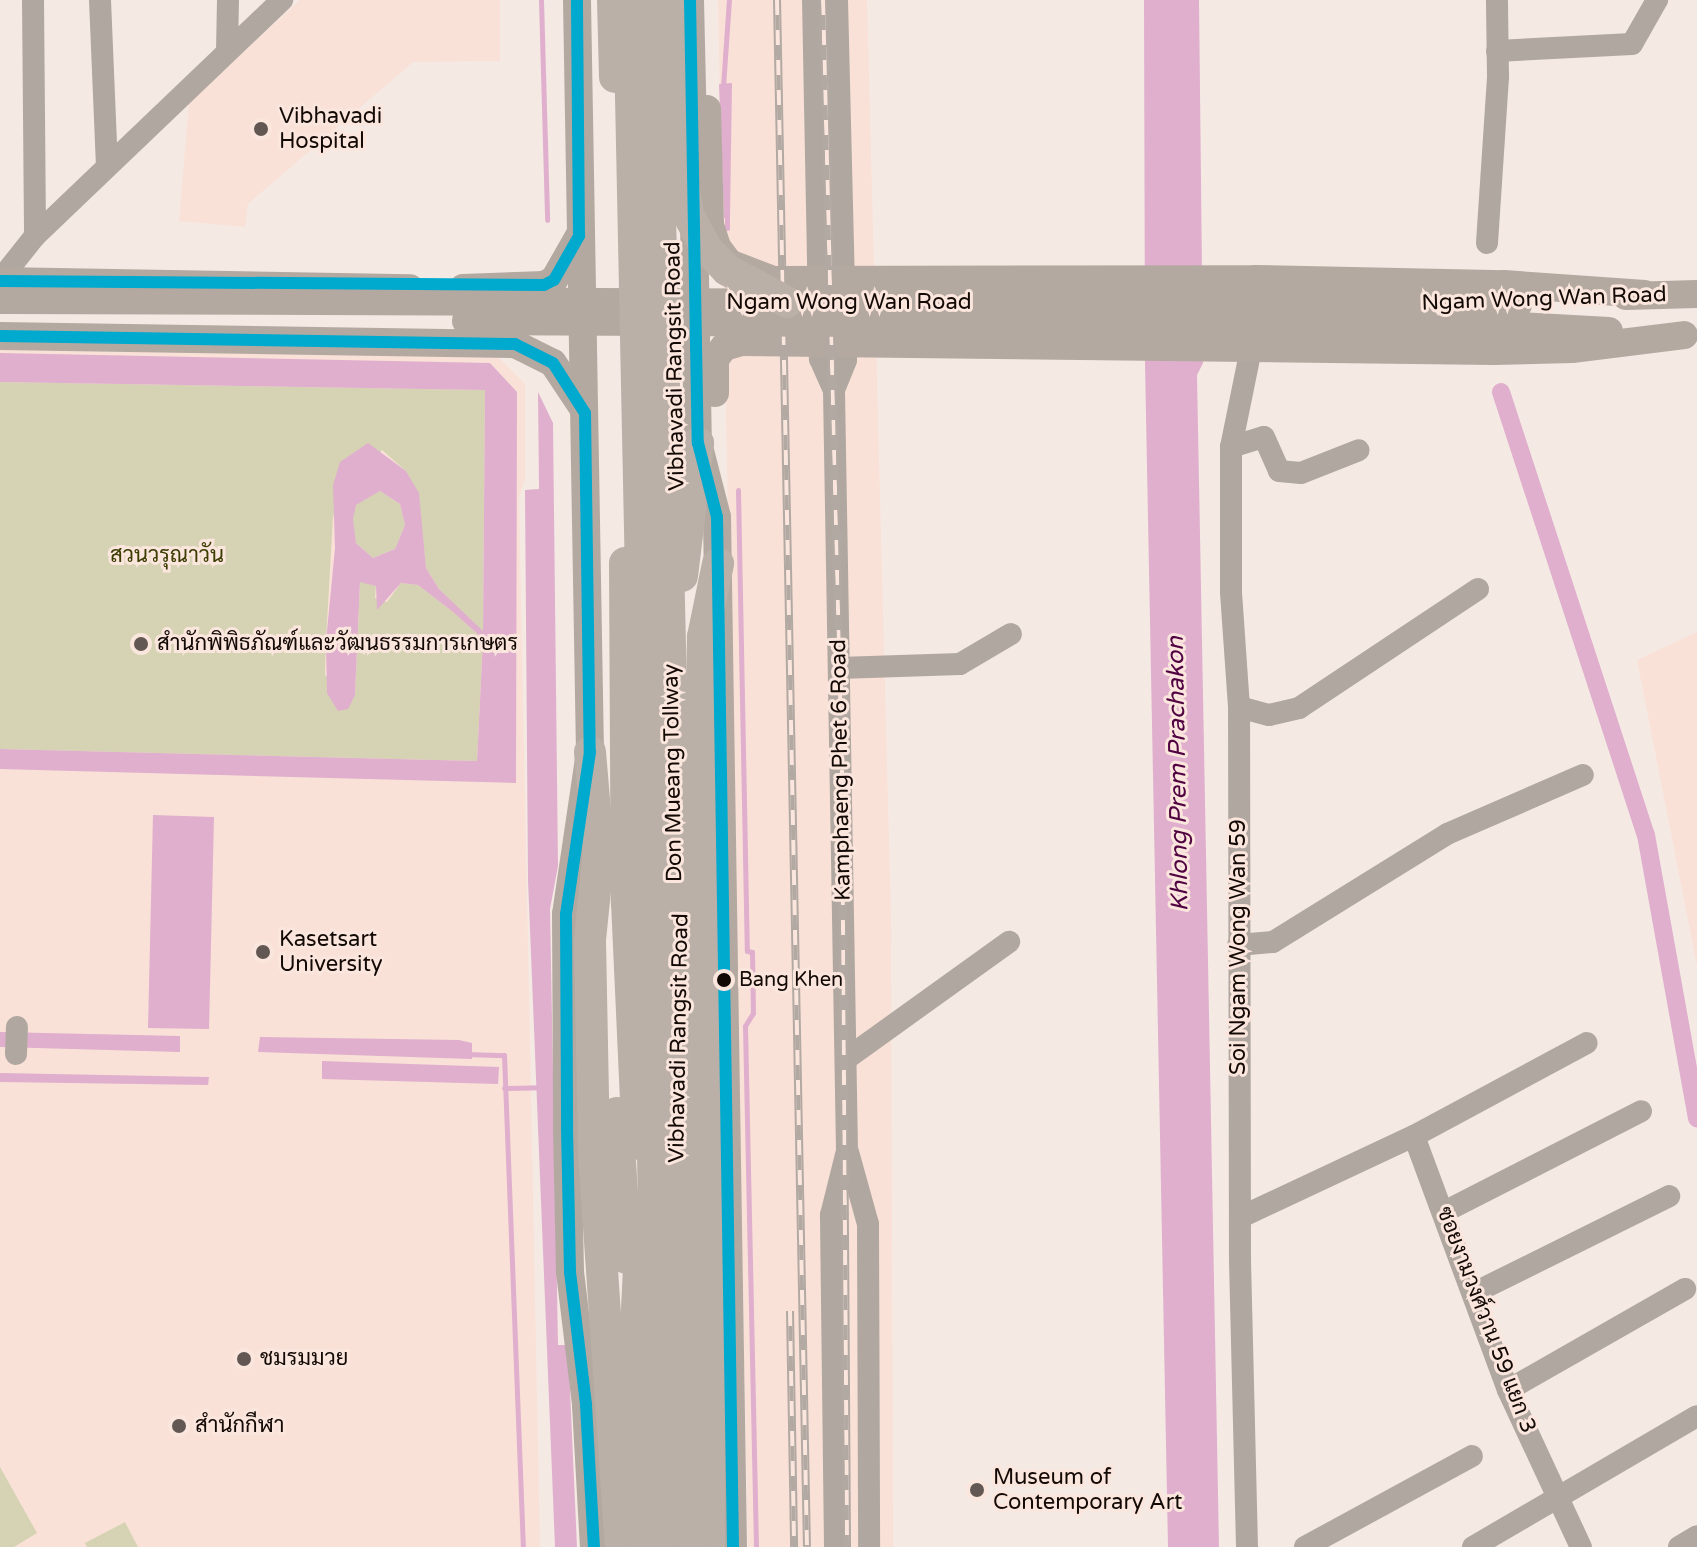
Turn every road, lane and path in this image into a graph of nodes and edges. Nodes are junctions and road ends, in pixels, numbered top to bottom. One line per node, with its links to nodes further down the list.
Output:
1 (33, 0): 19 (street)
2 (100, 0): 18 (street)
3 (228, 0): 16 (street)
4 (282, 0): 16 (street)
5 (577, 0): 20 (main road)
6 (613, 0): 64 (highway, Vibhavadi Rangsit Road)
7 (629, 0): 73 (highway, Don Mueang Tollway, bridge)
8 (655, 0): 74 (highway, Don Mueang Tollway, bridge)
9 (671, 0): 29 (highway, bridge); 44 (highway, Vibhavadi Rangsit Road)
10 (690, 0): 39 (main road, Vibhavadi Rangsit Road)
11 (704, 0): 23 (main road)
12 (813, 0): 23 (street, Kamphaeng Phet 6 Road)
13 (837, 0): 23 (street, Kamphaeng Phet 6 Road)
14 (1497, 0): 17 (street)
15 (1657, 0): 17 (street)
16 (227, 51): 18 (street)
17 (1497, 51): 21 (street)
18 (107, 166): 19 (street)
19 (35, 236): 24 (street)
20 (579, 236): 25 (main road); 38 (main road)
21 (1487, 243)
22 (945, 277): 23 (main road); 26 (main road); 36 (main road)
23 (831, 278): 34 (street, Kamphaeng Phet 6 Road)
24 (0, 280): 25 (main road)
25 (499, 288): 35 (main road)
26 (1645, 294): 27 (main road, Ngam Wong Wan Road); 30 (main road, Ngam Wong Wan Road)
27 (1697, 294)
28 (0, 300): 29 (main road, Ngam Wong Wan Road, bridge)
29 (787, 302): 30 (main road, Ngam Wong Wan Road, bridge)
30 (1518, 316): 31 (main road, Ngam Wong Wan Road, bridge); 32 (main road, Ngam Wong Wan Road)
31 (0, 319)
32 (1690, 335): 37 (main road)
33 (0, 336): 35 (main road)
34 (833, 343): 36 (main road); 42 (main road); 47 (street, Kamphaeng Phet 6 Road)
35 (515, 344): 38 (main road)
36 (943, 344): 37 (main road)
37 (1251, 349): 40 (street, Soi Ngam Wong Wan 59)
38 (585, 413): 49 (main road)
39 (698, 443): 42 (main road, Vibhavadi Rangsit Road); 44 (highway)
40 (1231, 447): 41 (street); 48 (street, Soi Ngam Wong Wan 59)
41 (1359, 450)
42 (717, 517): 43 (main road, Vibhavadi Rangsit Road)
43 (718, 564): 75 (highway); 76 (main road, Vibhavadi Rangsit Road)
44 (682, 576): 74 (highway, Vibhavadi Rangsit Road)
45 (1478, 589): 48 (street)
46 (1011, 634): 47 (street)
47 (839, 668): 55 (street, Kamphaeng Phet 6 Road)
48 (1239, 707): 53 (street, Soi Ngam Wong Wan 59)
49 (590, 752): 51 (highway); 70 (main road)
50 (1583, 775): 53 (street)
51 (599, 851): 64 (highway); 71 (highway)
52 (1009, 942): 55 (street)
53 (1238, 945): 61 (street, Soi Ngam Wong Wan 59)
54 (1587, 1043): 57 (street)
55 (846, 1059): 58 (street, Kamphaeng Phet 6 Road)
56 (1641, 1111): 60 (street)
57 (1414, 1136): 60 (street, ซอยงามวงศ์วาน 59 แยก 3); 61 (street)
58 (847, 1151): 77 (street, Kamphaeng Phet 6 Road); 78 (street, Kamphaeng Phet 6 Road)
59 (1669, 1196): 63 (street)
60 (1446, 1211): 63 (street, ซอยงามวงศ์วาน 59 แยก 3)
61 (1243, 1216): 79 (street, Soi Ngam Wong Wan 59)
62 (1685, 1289): 65 (street)
63 (1474, 1293): 65 (street, ซอยงามวงศ์วาน 59 แยก 3)
64 (636, 1328): 72 (highway, Vibhavadi Rangsit Road)
65 (1508, 1390): 68 (street, ซอยงามวงศ์วาน 59 แยก 3)
66 (1697, 1416): 68 (street)
67 (1472, 1456): 80 (street)
68 (1557, 1499): 81 (street); 82 (street, ซอยงามวงศ์วาน 59 แยก 3)
69 (1697, 1536): 83 (street)
70 (594, 1547)
71 (621, 1547)
72 (642, 1547)
73 (661, 1547)
74 (690, 1547)
75 (709, 1547)
76 (733, 1547)
77 (835, 1547)
78 (869, 1547)
79 (1247, 1547)
80 (1305, 1547)
81 (1473, 1547)
82 (1581, 1547)
83 (1679, 1547)

